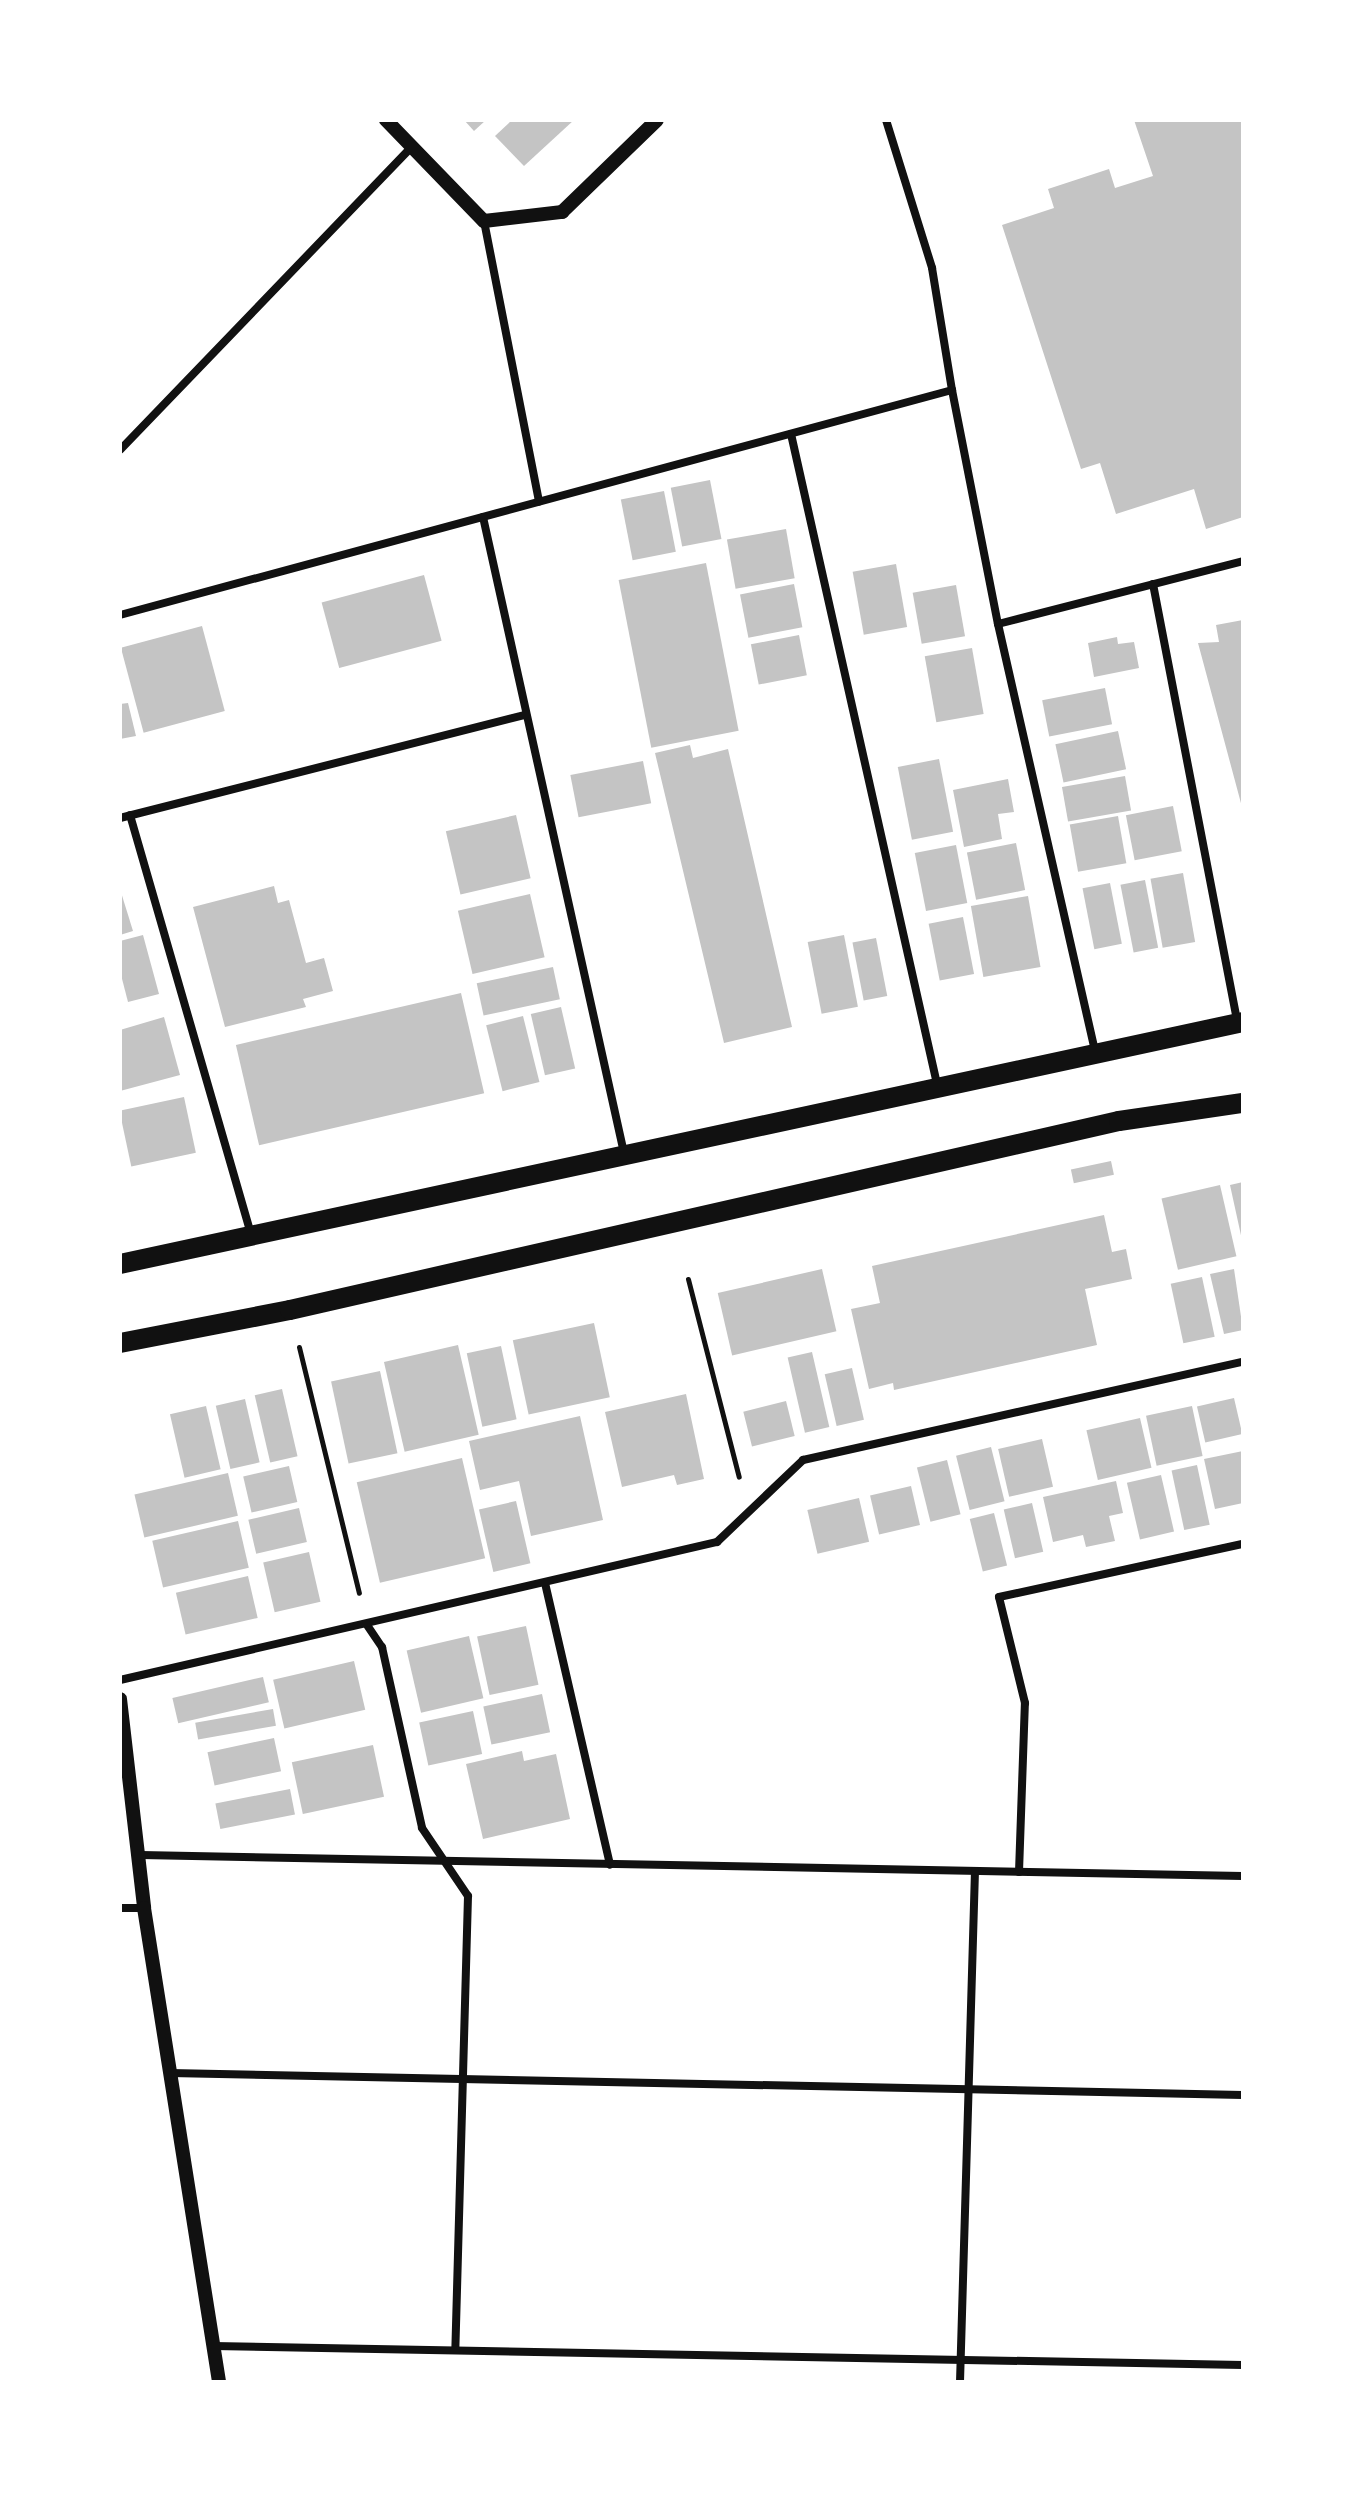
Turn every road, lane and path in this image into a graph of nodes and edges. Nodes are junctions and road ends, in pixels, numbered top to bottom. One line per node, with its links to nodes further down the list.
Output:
1 (386, 120): 4 (street)
2 (657, 120): 5 (street)
3 (886, 120): 6 (street)
4 (412, 147): 5 (street); 8 (street)
5 (484, 221): 9 (street)
6 (952, 390): 7 (street); 14 (street)
7 (791, 434): 9 (street); 19 (street)
8 (120, 450)
9 (539, 502): 10 (street)
10 (483, 517): 13 (street); 15 (street)
11 (1243, 561): 12 (street)
12 (1153, 584): 14 (street); 17 (street)
13 (120, 615)
14 (998, 624): 18 (street)
15 (525, 715): 16 (street); 21 (street)
16 (125, 816): 22 (street)
17 (1240, 1022): 18 (main road)
18 (1095, 1051): 19 (main road)
19 (937, 1084): 21 (main road)
20 (1243, 1103): 25 (main road)
21 (625, 1154): 22 (main road)
22 (252, 1236): 23 (main road)
23 (120, 1264)
24 (688, 1279): 28 (path)
25 (290, 1310): 26 (main road); 31 (path)
26 (120, 1343)
27 (1243, 1362): 28 (street)
28 (748, 1513): 30 (street)
29 (1243, 1544): 38 (street)
30 (545, 1583): 31 (street); 36 (street)
31 (367, 1625): 32 (street); 35 (street)
32 (120, 1680)
33 (120, 1699): 34 (street)
34 (141, 1855): 35 (street); 41 (street)
35 (448, 1862): 36 (street); 43 (street)
36 (610, 1865): 37 (street)
37 (975, 1871): 38 (street); 44 (street)
38 (1019, 1872): 39 (street)
39 (1243, 1876)
40 (120, 1908): 41 (street)
41 (144, 1908): 42 (street)
42 (170, 2073): 43 (street); 46 (street)
43 (461, 2079): 44 (street); 47 (street)
44 (968, 2089): 45 (street); 48 (street)
45 (1243, 2095)
46 (213, 2346): 47 (street); 50 (street)
47 (455, 2350): 48 (street)
48 (960, 2360): 49 (street); 51 (street)
49 (1243, 2365)
50 (219, 2382)
51 (960, 2382)

